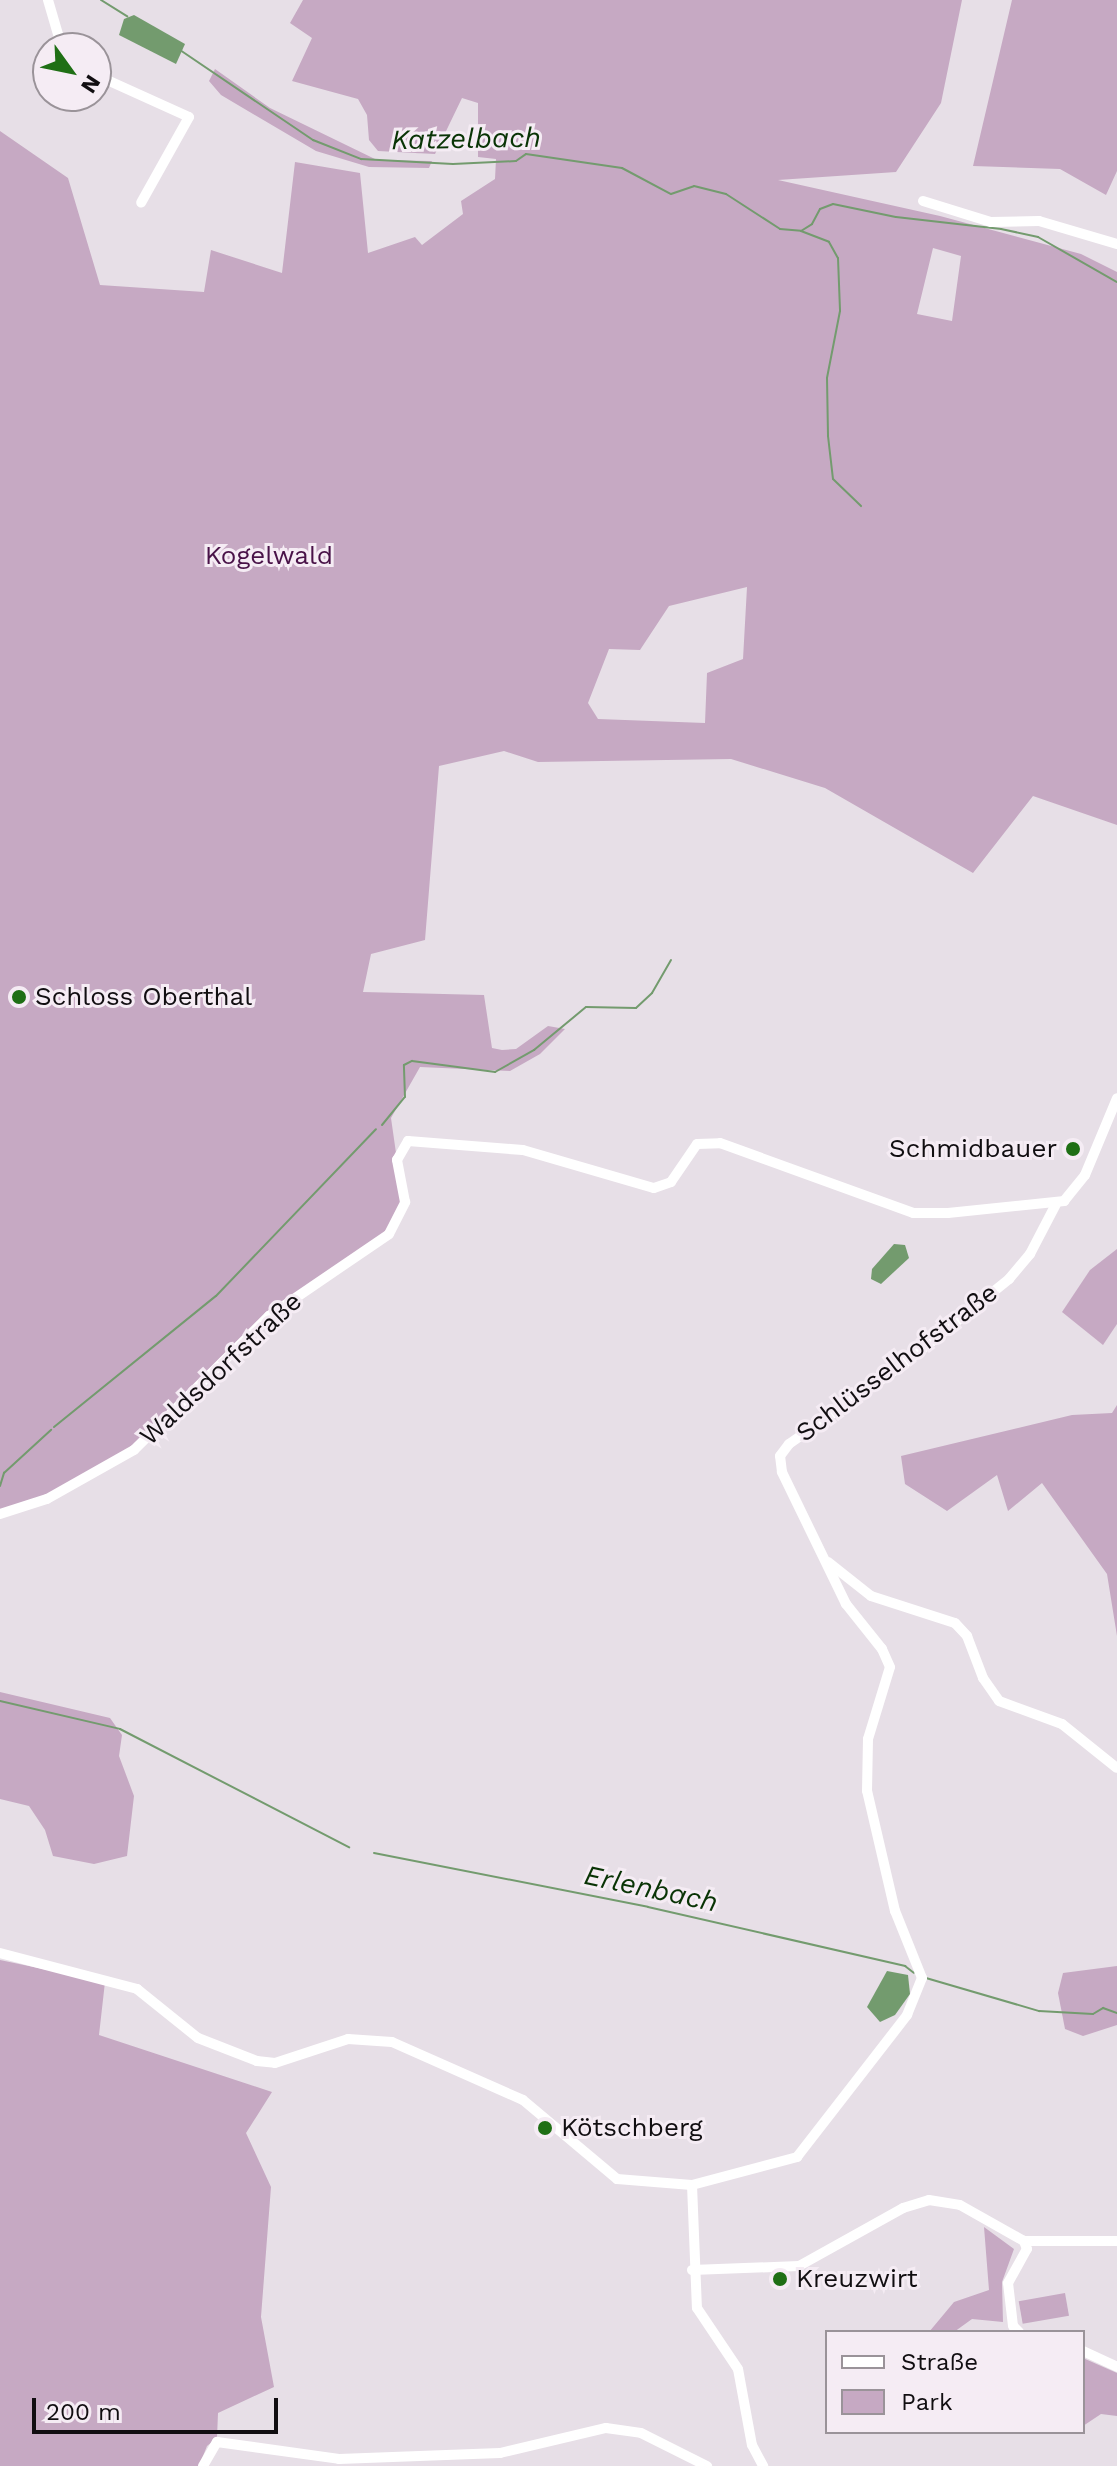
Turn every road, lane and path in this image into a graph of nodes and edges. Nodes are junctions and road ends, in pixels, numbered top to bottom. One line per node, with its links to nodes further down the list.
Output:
1 (48, 0): 2 (street)
2 (57, 32)
3 (112, 82): 5 (street)
4 (923, 201): 6 (street)
5 (141, 203)
6 (1117, 244)
7 (1117, 1098): 8 (street)
8 (1056, 1204): 9 (street, Waldsdorfstraße); 10 (street, Schlüsselhofstraße)
9 (0, 1514)
10 (828, 1562): 11 (street); 13 (street, Schlüsselhofstraße)
11 (1117, 1768)
12 (0, 1953): 13 (street, Schlüsselhofstraße)
13 (692, 2185): 16 (street)
14 (1024, 2241): 15 (street); 16 (street); 17 (street)
15 (1117, 2241)
16 (692, 2270): 22 (street)
17 (1017, 2330)
18 (1085, 2352): 19 (street)
19 (1117, 2367)
20 (203, 2466): 21 (street)
21 (707, 2466)
22 (763, 2466)

